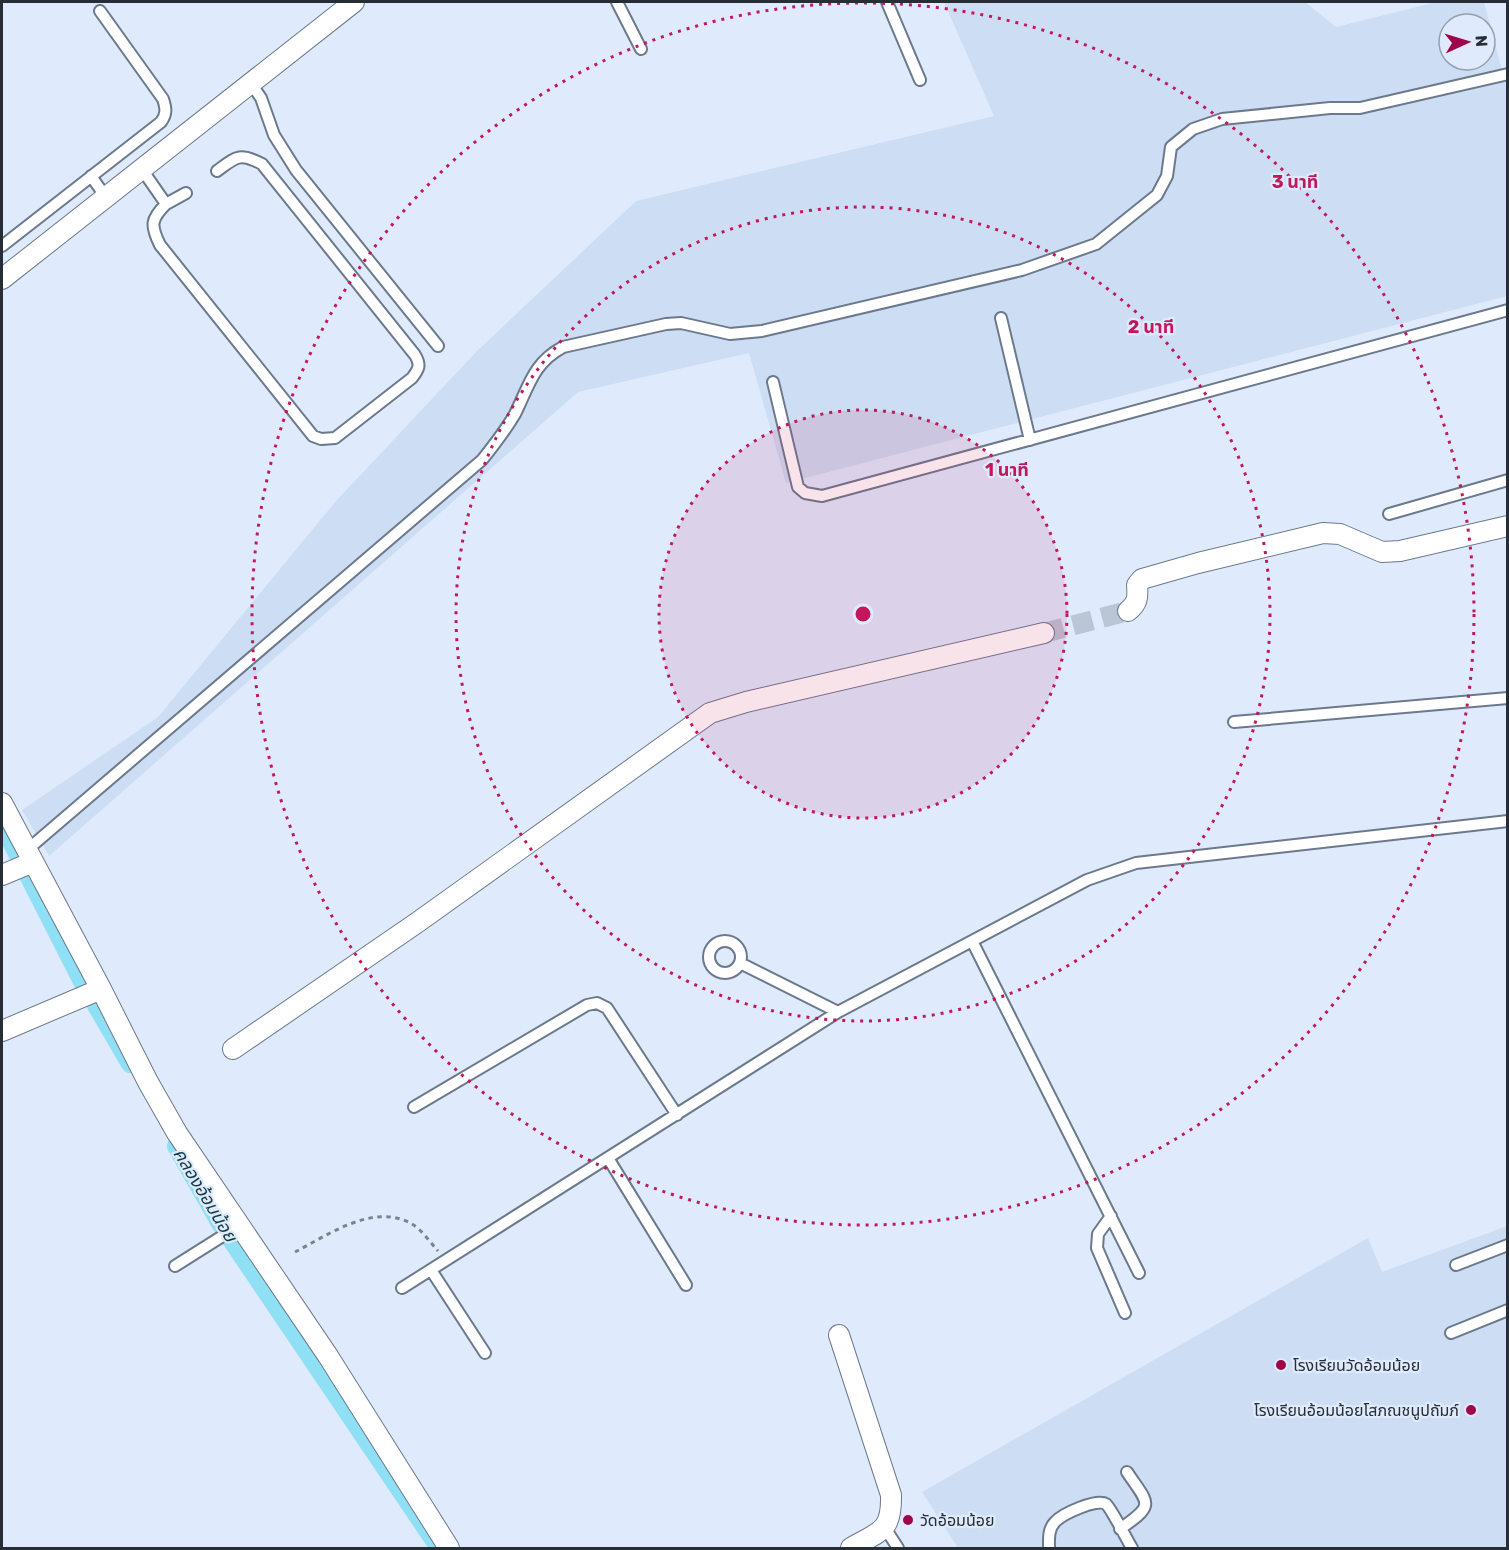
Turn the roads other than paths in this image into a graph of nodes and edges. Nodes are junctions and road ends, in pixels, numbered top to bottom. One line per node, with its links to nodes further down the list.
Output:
1 (354, 2): 8 (street)
2 (617, 2): 5 (lane)
3 (887, 2): 7 (lane)
4 (100, 11): 11 (lane)
5 (641, 49)
6 (1508, 74): 31 (lane)
7 (920, 80)
8 (250, 82): 9 (street); 19 (lane)
9 (141, 168): 13 (street); 14 (lane)
10 (217, 171): 14 (lane)
11 (91, 176): 13 (lane); 15 (lane)
12 (186, 193): 14 (lane)
13 (105, 196): 16 (street)
14 (166, 204)
15 (2, 246)
16 (2, 279)
17 (1508, 310): 21 (lane)
18 (1001, 318): 21 (lane)
19 (438, 346)
20 (773, 382): 21 (lane)
21 (1029, 440)
22 (1508, 480): 23 (lane)
23 (1389, 514)
24 (1508, 526): 25 (street)
25 (1128, 611)
26 (1044, 633): 37 (street)
27 (1508, 698): 28 (lane)
28 (1234, 722)
29 (2, 803): 31 (street)
30 (1508, 821): 32 (lane)
31 (22, 864): 34 (street)
32 (972, 941): 35 (lane); 41 (lane)
33 (740, 963): 35 (lane)
34 (93, 993): 36 (street); 42 (street)
35 (838, 1012): 39 (lane)
36 (2, 1031)
37 (233, 1049)
38 (414, 1107): 39 (lane)
39 (677, 1115): 40 (lane)
40 (608, 1158): 46 (lane); 48 (lane)
41 (1111, 1216): 47 (lane); 51 (lane)
42 (236, 1228): 45 (lane); 58 (street)
43 (1508, 1245): 44 (lane)
44 (1456, 1265)
45 (175, 1266)
46 (431, 1270): 49 (lane); 54 (lane)
47 (1139, 1273)
48 (686, 1285)
49 (402, 1288)
50 (1508, 1310): 52 (lane)
51 (1125, 1312)
52 (1451, 1333)
53 (839, 1335): 56 (street)
54 (485, 1353)
55 (1126, 1472): 57 (lane)
56 (885, 1528): 59 (street); 60 (lane)
57 (1120, 1528): 61 (lane); 62 (lane)
58 (449, 1548)
59 (851, 1548)
60 (898, 1548)
61 (1049, 1548)
62 (1132, 1548)

